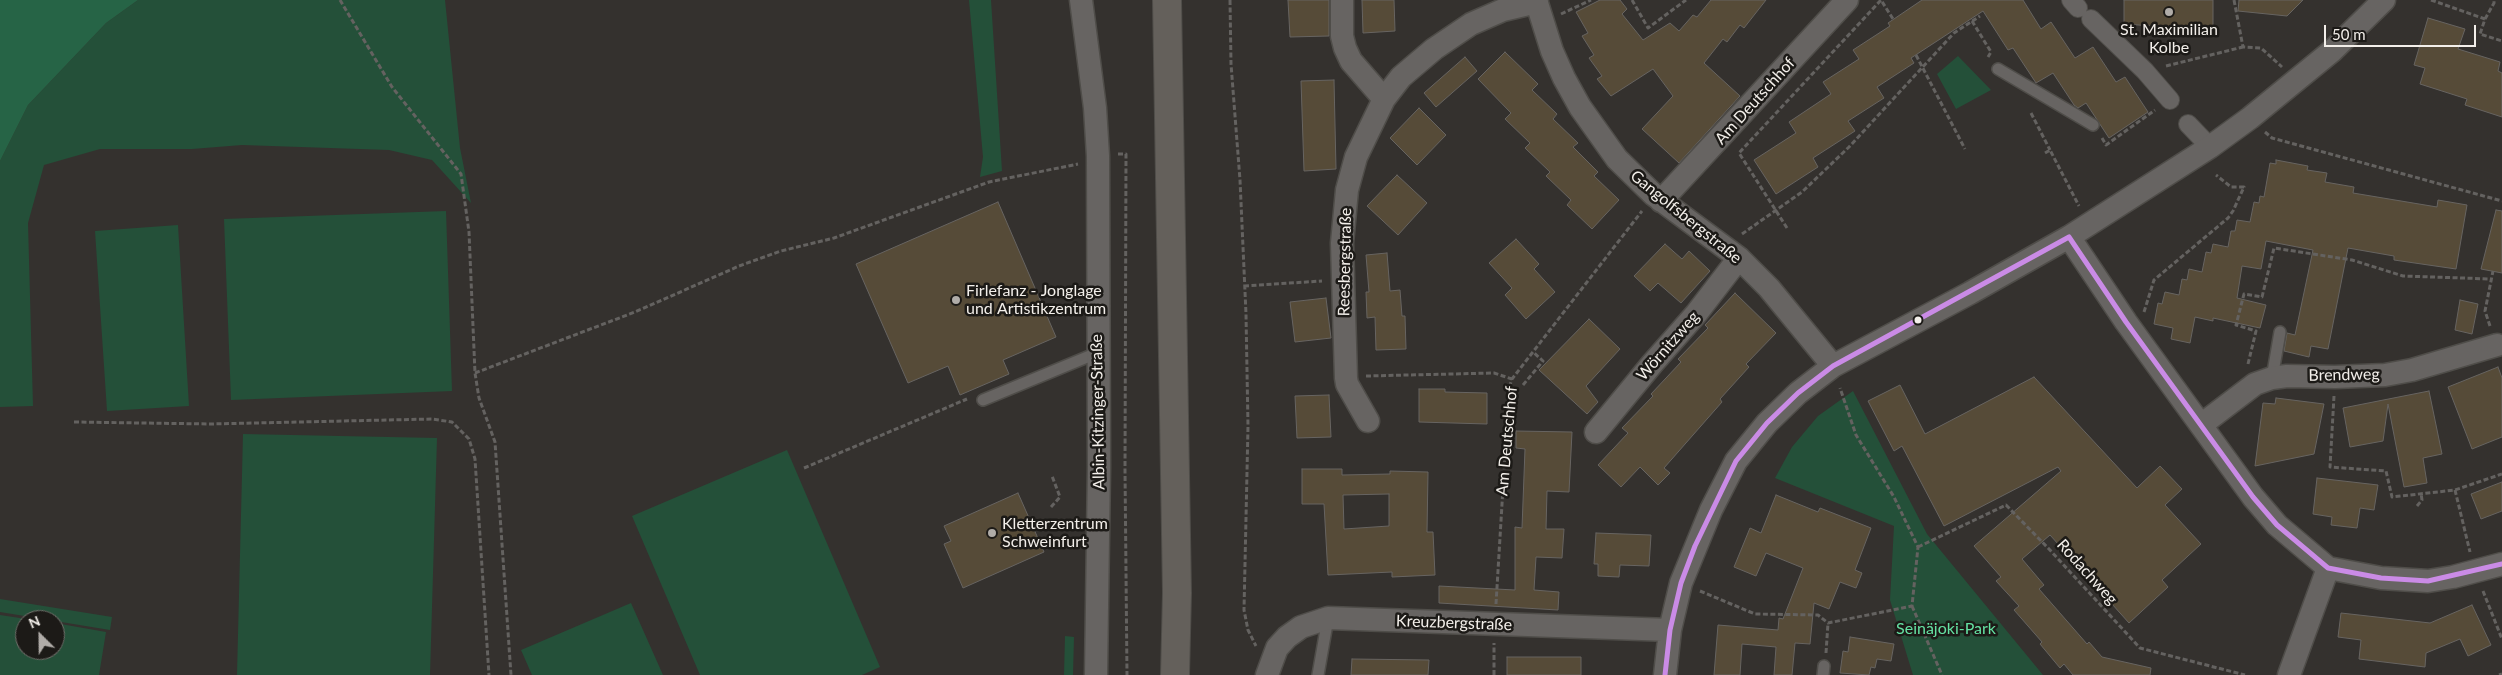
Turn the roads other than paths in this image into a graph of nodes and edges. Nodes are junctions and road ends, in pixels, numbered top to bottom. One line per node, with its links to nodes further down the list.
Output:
1 (1082, 0): 19 (street, Albin-Kitzinger-Straße)
2 (1167, 0): 32 (main road)
3 (1342, 0): 10 (street)
4 (1847, 0): 14 (street, Am Deutschhof)
5 (2384, 0): 13 (street)
6 (1538, 7): 10 (street, Reesbergstraße); 14 (street, Gangolfsbergstraße)
7 (2080, 9): 9 (street)
8 (1998, 69): 12 (lane)
9 (2165, 94)
10 (1384, 99): 23 (street, Reesbergstraße)
11 (2188, 124): 13 (street)
12 (2093, 125)
13 (2210, 147): 15 (street)
14 (1658, 198): 16 (street, Gangolfsbergstraße)
15 (2069, 238): 20 (street); 24 (street)
16 (1732, 252): 20 (street, Gangolfsbergstraße); 25 (street, Wörnitzweg)
17 (2280, 332): 21 (lane)
18 (2497, 345): 21 (street, Brendweg)
19 (1097, 353): 22 (lane); 31 (street, Albin-Kitzinger-Straße)
20 (1833, 366): 29 (street)
21 (2272, 378): 24 (street, Brendweg)
22 (983, 400)
23 (1368, 421)
24 (2201, 425): 27 (street)
25 (1596, 432)
26 (2502, 564): 27 (street)
27 (2328, 568): 35 (street)
28 (1328, 618): 29 (street, Kreuzbergstraße); 30 (street, Kreuzbergstraße); 33 (lane)
29 (1670, 630): 34 (street)
30 (1269, 668)
31 (1096, 675)
32 (1175, 675)
33 (1318, 675)
34 (1665, 675)
35 (2289, 675)

